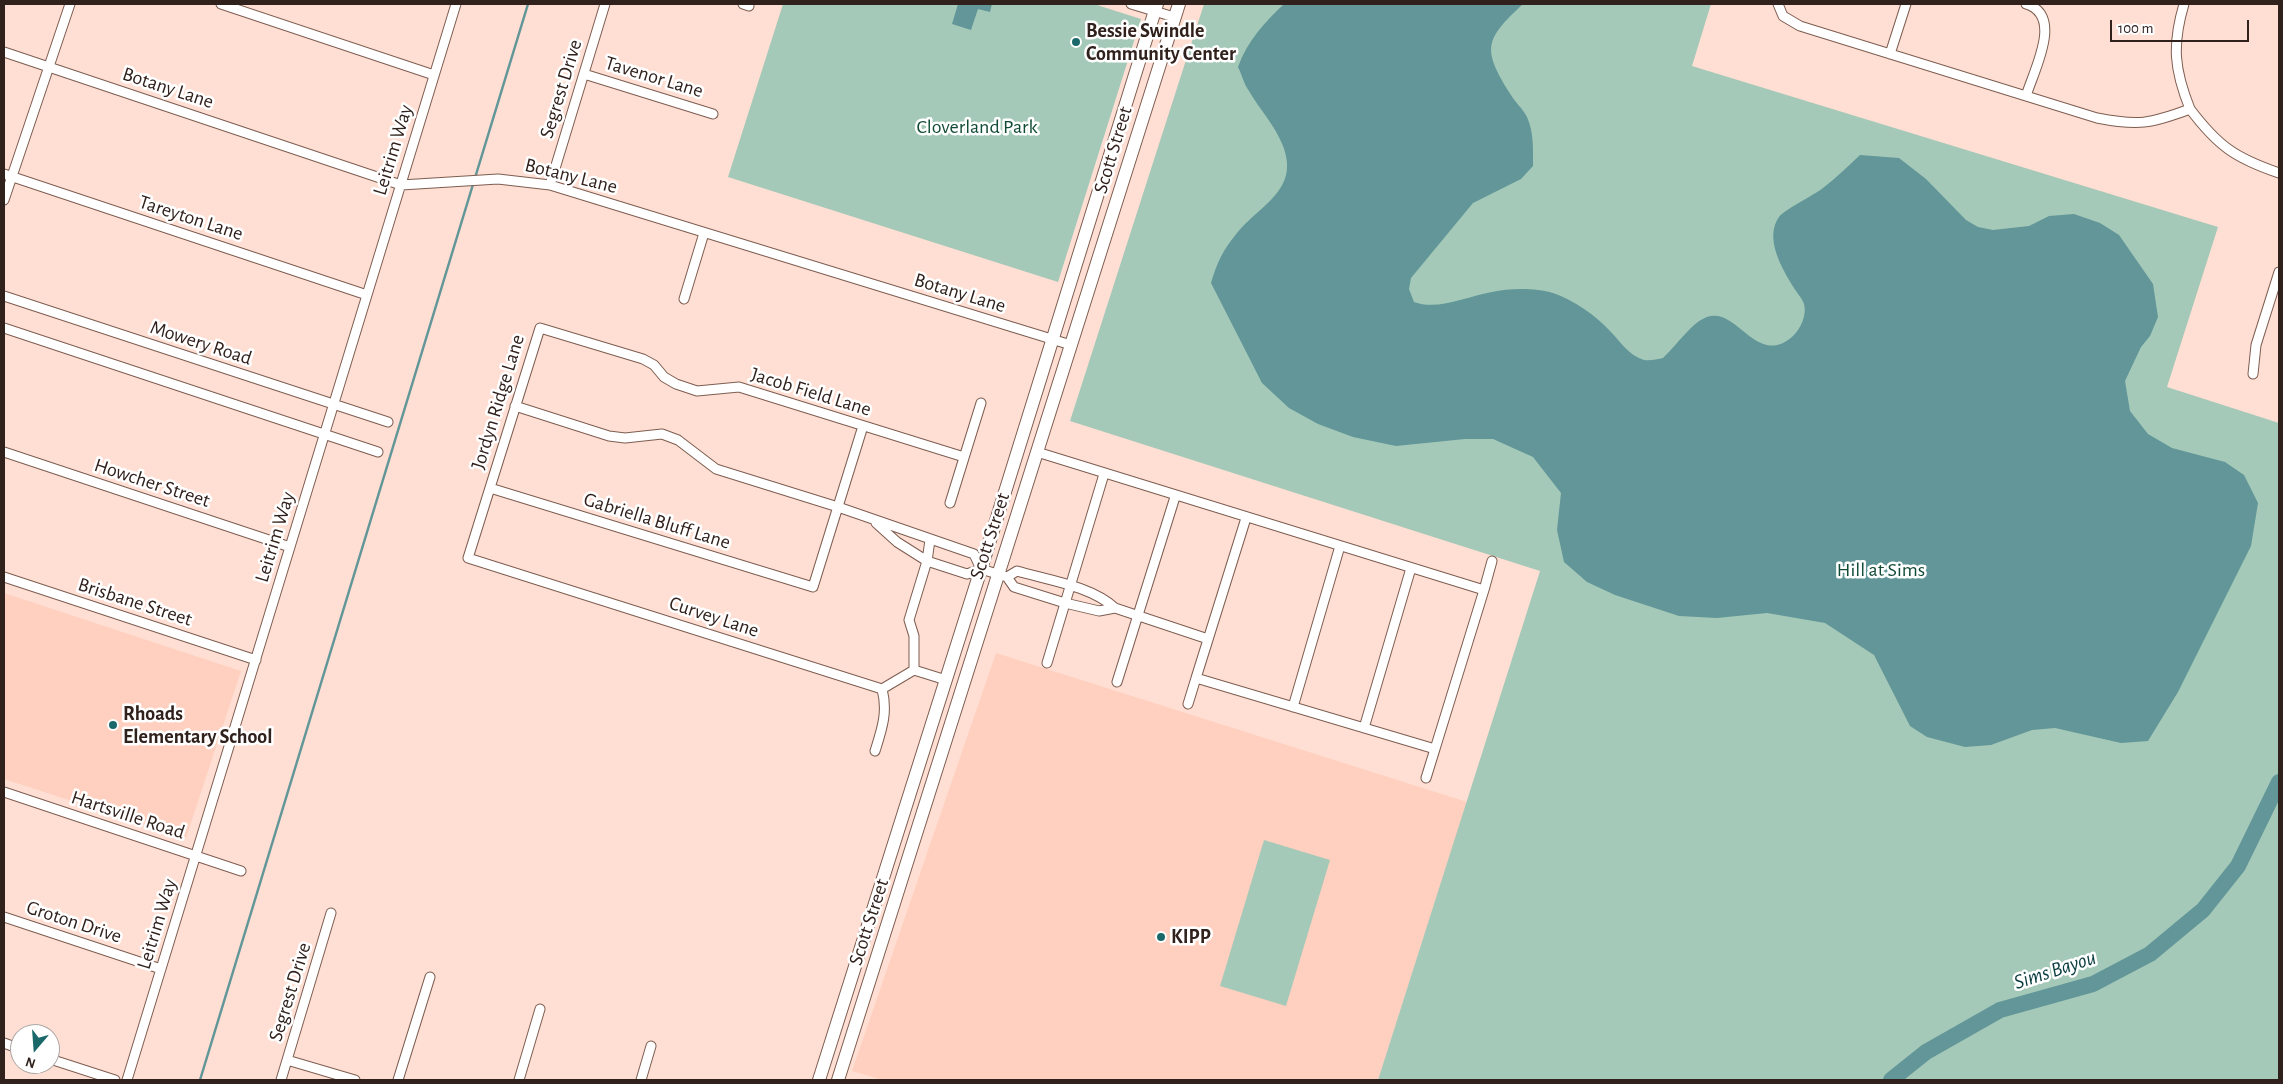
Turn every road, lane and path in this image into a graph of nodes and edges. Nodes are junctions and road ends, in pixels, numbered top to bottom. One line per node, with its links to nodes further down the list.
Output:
1 (70, 4): 15 (street)
2 (221, 4): 17 (street)
3 (456, 4): 17 (street, Leitrim Way)
4 (605, 4): 16 (street, Segrest Drive)
5 (1131, 4): 11 (street)
6 (1179, 4): 12 (main road, Scott Street)
7 (1778, 4): 14 (street)
8 (1906, 4): 14 (street)
9 (2026, 4): 18 (street)
10 (2184, 4): 19 (street)
11 (1156, 7): 12 (street); 23 (main road, Scott Street)
12 (1174, 17): 24 (main road, Scott Street)
13 (4, 52): 15 (street, Botany Lane)
14 (1890, 54): 18 (street)
15 (49, 67): 22 (street); 25 (street, Botany Lane)
16 (584, 74): 20 (street, Tavenor Lane); 26 (street, Segrest Drive)
17 (434, 75): 25 (street, Leitrim Way)
18 (2026, 96): 19 (street)
19 (2190, 109): 21 (street)
20 (713, 114)
21 (2279, 173)
22 (8, 176): 27 (street); 30 (street, Tareyton Lane)
23 (1103, 177): 24 (main road); 35 (main road, Scott Street)
24 (1122, 182): 36 (main road, Scott Street)
25 (401, 184): 26 (street, Botany Lane); 30 (street, Leitrim Way)
26 (550, 185): 28 (street, Botany Lane)
27 (4, 200)
28 (704, 233): 32 (street); 35 (street, Botany Lane)
29 (2279, 272): 37 (street)
30 (367, 295): 39 (street, Leitrim Way)
31 (4, 296): 39 (street, Mowery Road)
32 (684, 299)
33 (4, 328): 43 (street)
34 (540, 328): 40 (street, Jordyn Ridge Lane); 42 (street, Jacob Field Lane)
35 (1052, 340): 36 (street, Botany Lane); 62 (main road, Scott Street)
36 (1071, 346): 46 (main road, Scott Street)
37 (2253, 374)
38 (981, 403): 47 (street)
39 (334, 405): 41 (street, Mowery Road); 43 (street, Leitrim Way)
40 (516, 406): 49 (street, Jordyn Ridge Lane); 52 (street)
41 (388, 422)
42 (863, 426): 47 (street, Jacob Field Lane); 52 (street)
43 (324, 435): 45 (street); 57 (street, Leitrim Way)
44 (4, 452): 57 (street, Howcher Street)
45 (378, 452)
46 (1037, 452): 48 (street); 63 (main road, Scott Street)
47 (964, 457): 51 (street)
48 (1104, 474): 50 (street); 66 (street)
49 (490, 488): 52 (street, Gabriella Bluff Lane); 58 (street, Jordyn Ridge Lane)
50 (1175, 497): 53 (street); 71 (street)
51 (950, 503)
52 (838, 507): 54 (street)
53 (1246, 518): 56 (street); 72 (street)
54 (872, 520): 55 (street); 59 (street)
55 (930, 540): 59 (street); 62 (street)
56 (1340, 546): 61 (street); 81 (street)
57 (290, 547): 73 (street, Leitrim Way)
58 (468, 558): 79 (street, Curvey Lane)
59 (926, 561): 62 (street); 75 (street)
60 (1492, 561): 67 (street)
61 (1411, 568): 67 (street); 82 (street)
62 (981, 569): 63 (street); 77 (main road, Scott Street)
63 (1002, 576): 65 (street); 68 (street); 86 (main road, Scott Street)
64 (4, 577): 73 (street, Brisbane Street)
65 (1044, 579): 66 (street); 68 (street)
66 (1070, 586): 69 (street); 70 (street)
67 (1484, 590): 83 (street)
68 (1040, 595): 69 (street)
69 (1065, 604): 70 (street); 74 (street)
70 (1115, 608): 71 (street)
71 (1138, 615): 72 (street); 78 (street)
72 (1208, 639): 76 (street)
73 (256, 660): 89 (street, Leitrim Way)
74 (1047, 663)
75 (914, 670): 77 (street); 79 (street)
76 (1196, 678): 80 (street); 81 (street)
77 (946, 680): 85 (main road, Scott Street)
78 (1117, 682)
79 (882, 689): 84 (street)
80 (1188, 704)
81 (1293, 707): 82 (street)
82 (1364, 728): 83 (street)
83 (1435, 749): 87 (street)
84 (875, 751)
85 (918, 766): 86 (main road); 92 (main road, Scott Street)
86 (935, 772): 94 (main road, Scott Street)
87 (1426, 778)
88 (4, 792): 89 (street, Hartsville Road)
89 (196, 856): 90 (street, Hartsville Road); 95 (street, Leitrim Way)
90 (242, 871)
91 (331, 914): 99 (street, Segrest Drive)
92 (871, 916): 94 (main road); 108 (main road, Scott Street)
93 (4, 917): 95 (street, Groton Drive)
94 (888, 921): 109 (main road, Scott Street)
95 (161, 969): 102 (street, Leitrim Way)
96 (430, 977): 105 (street)
97 (540, 1010): 106 (street)
98 (652, 1046): 107 (street)
99 (287, 1060): 103 (street, Segrest Drive); 104 (street)
100 (60, 1061): 101 (street)
101 (115, 1080)
102 (127, 1080)
103 (281, 1080)
104 (355, 1080)
105 (398, 1080)
106 (519, 1080)
107 (641, 1080)
108 (819, 1080)
109 (838, 1080)

